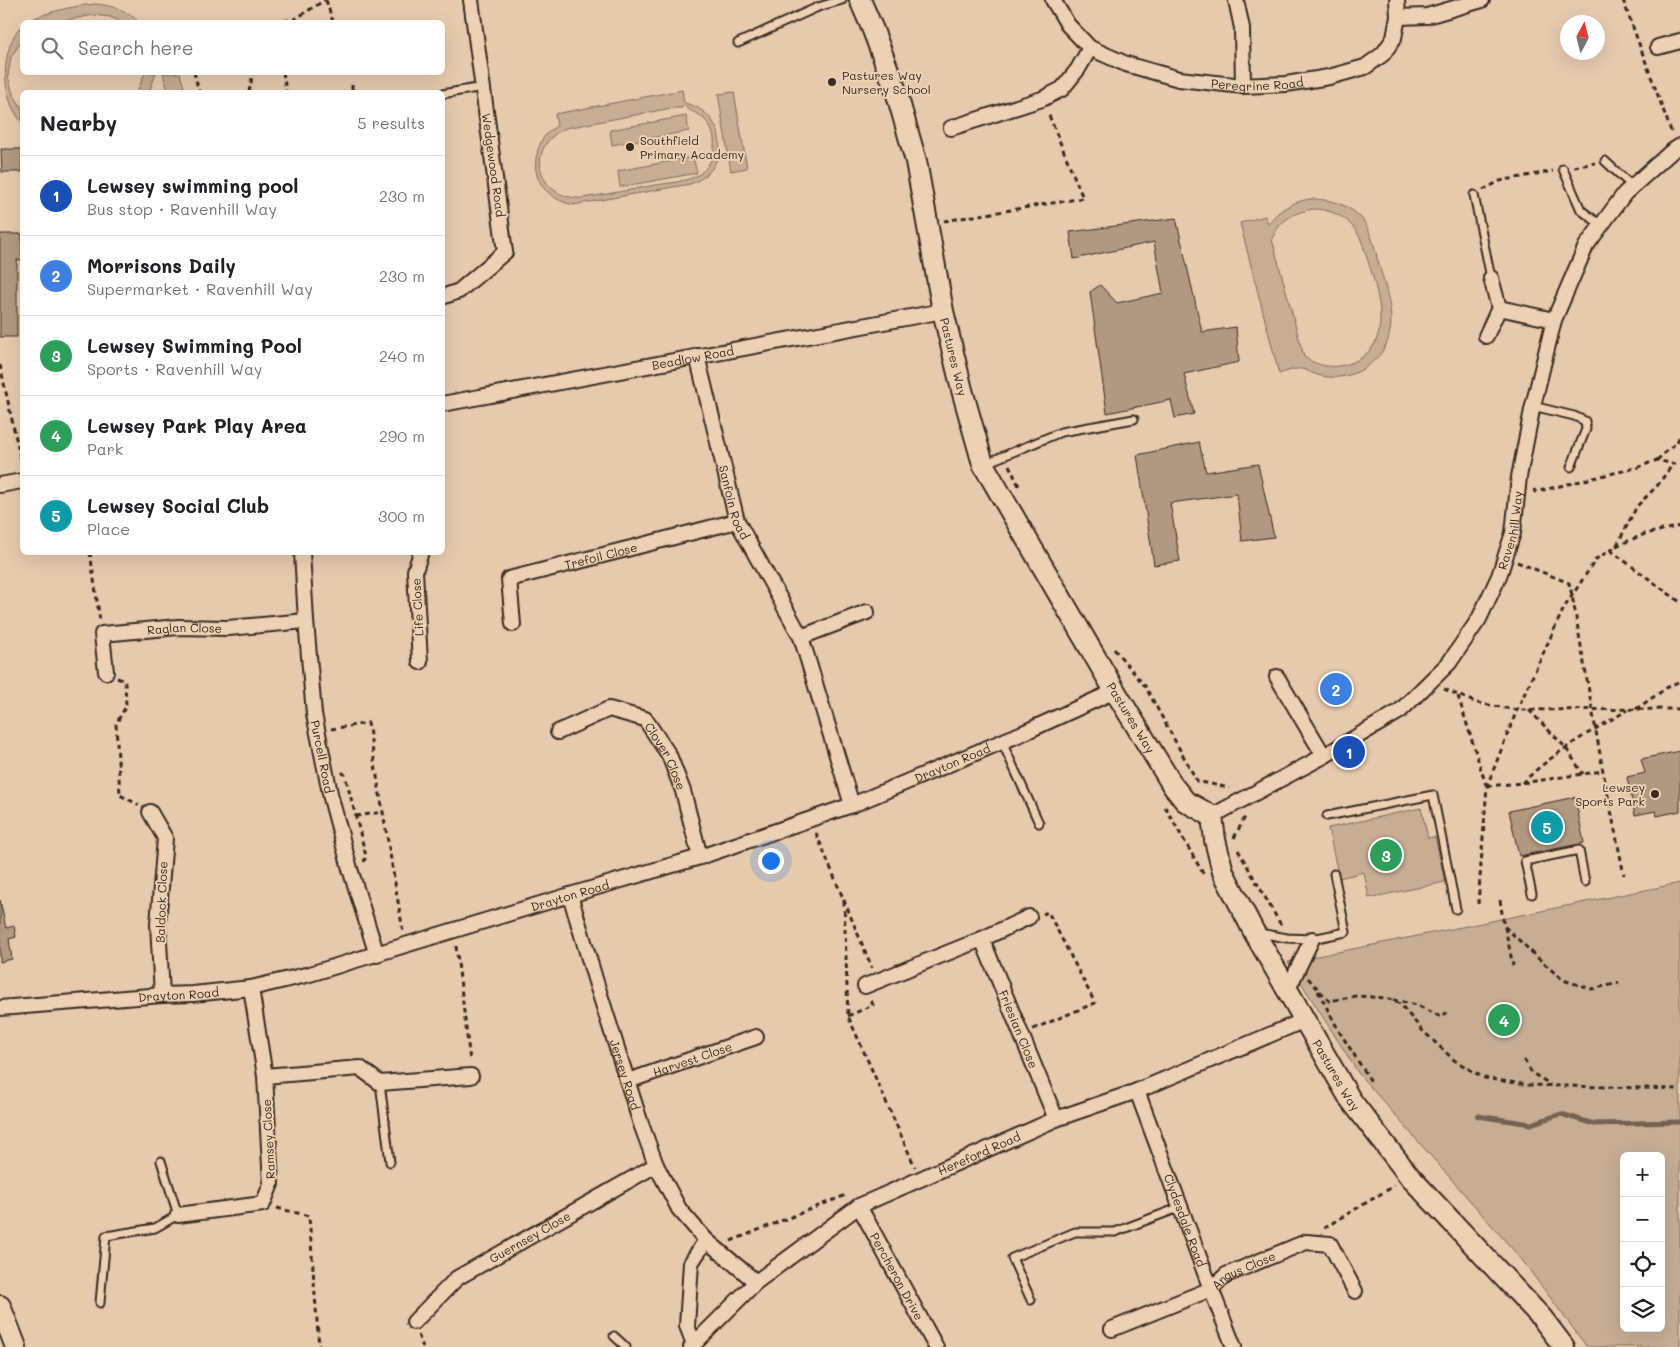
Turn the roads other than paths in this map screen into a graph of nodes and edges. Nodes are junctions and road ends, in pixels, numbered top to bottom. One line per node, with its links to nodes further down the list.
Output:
1 (471, 0): 14 (street, Wedgewood Road)
2 (842, 0): 10 (lane)
3 (860, 0): 26 (street, Pastures Way)
4 (1053, 0): 12 (street, Peregrine Road)
5 (1236, 0): 13 (street)
6 (1397, 0): 8 (street, Peregrine Road)
7 (1482, 0): 8 (street)
8 (1398, 17): 13 (street, Peregrine Road)
9 (1680, 41): 11 (street)
10 (738, 43)
11 (1658, 47)
12 (1090, 48): 13 (street, Peregrine Road); 16 (street)
13 (1243, 86)
14 (483, 87): 15 (lane); 24 (street, Wedgewood Road)
15 (445, 93)
16 (951, 128)
17 (1680, 146): 20 (street, Ravenhill Way)
18 (1605, 161): 20 (lane)
19 (1563, 169): 22 (lane)
20 (1632, 186): 22 (street, Ravenhill Way)
21 (1474, 195): 23 (lane)
22 (1601, 225): 27 (street, Ravenhill Way)
23 (1491, 278): 25 (street)
24 (445, 296)
25 (1499, 308): 27 (street); 28 (street)
26 (943, 311): 29 (street, Beadlow Road); 33 (street, Pastures Way)
27 (1554, 320): 31 (street, Ravenhill Way)
28 (1486, 336)
29 (697, 356): 30 (street, Beadlow Road); 37 (street, Sanfoin Road)
30 (445, 403)
31 (1533, 406): 34 (lane); 50 (street, Ravenhill Way)
32 (1134, 419): 33 (lane)
33 (983, 464): 47 (street, Pastures Way)
34 (1571, 467)
35 (20, 481): 36 (street)
36 (0, 485)
37 (737, 521): 42 (street, Trefoil Close); 43 (street, Sanfoin Road)
38 (302, 555): 41 (street, Purcell Road)
39 (419, 555): 44 (street, Life Close)
40 (867, 612): 43 (street)
41 (306, 621): 45 (street, Raglan Close); 66 (street, Purcell Road)
42 (513, 624)
43 (801, 637): 51 (street, Sanfoin Road)
44 (420, 662)
45 (106, 672)
46 (1277, 677): 50 (street)
47 (1114, 691): 49 (street, Drayton Road); 53 (street, Pastures Way)
48 (558, 732): 56 (street, Clover Close)
49 (1002, 742): 51 (street, Drayton Road); 55 (lane)
50 (1324, 756): 53 (street, Ravenhill Way)
51 (852, 805): 56 (street, Drayton Road)
52 (150, 812): 70 (street, Baldock Close)
53 (1212, 816): 63 (street, Pastures Way)
54 (1327, 816): 61 (lane)
55 (1039, 823)
56 (700, 857): 60 (street, Drayton Road)
57 (1334, 874): 65 (lane)
58 (1586, 882): 59 (lane)
59 (1532, 894)
60 (570, 895): 66 (street, Drayton Road); 76 (street, Jersey Road)
61 (1456, 909)
62 (1028, 917): 64 (street)
63 (1254, 932): 65 (lane); 69 (street, Pastures Way)
64 (982, 939): 67 (street); 79 (street, Friesian Close)
65 (1312, 939): 69 (street)
66 (377, 955): 68 (street, Drayton Road)
67 (871, 983)
68 (251, 988): 70 (street, Drayton Road); 74 (street, Ramsey Close)
69 (1288, 989): 72 (street, Pastures Way)
70 (162, 995): 71 (street, Drayton Road)
71 (0, 1008)
72 (1305, 1020): 78 (street, Hereford Road); 101 (street, Pastures Way)
73 (756, 1037): 76 (street, Harvest Close)
74 (265, 1076): 77 (street); 85 (street, Ramsey Close)
75 (471, 1076): 77 (street)
76 (628, 1081): 82 (street, Jersey Road)
77 (380, 1083): 81 (lane)
78 (1137, 1091): 79 (street, Hereford Road); 84 (street, Clydesdale Road)
79 (1056, 1119): 83 (street, Hereford Road)
80 (161, 1161): 85 (lane)
81 (390, 1162)
82 (656, 1165): 86 (street, Jersey Road); 93 (street, Guernsey Close)
83 (859, 1206): 87 (street, Hereford Road); 99 (street, Percheron Drive)
84 (1180, 1207): 88 (street, Clydesdale Road); 90 (lane)
85 (178, 1216): 91 (lane)
86 (706, 1240): 87 (street, Jersey Road); 96 (street)
87 (756, 1282): 96 (street, Hereford Road)
88 (1211, 1288): 89 (street, Angus Close); 94 (street, Angus Close); 100 (street, Clydesdale Road)
89 (1355, 1291)
90 (1031, 1300)
91 (100, 1303)
92 (0, 1306): 97 (street)
93 (414, 1322)
94 (1112, 1329)
95 (614, 1336): 98 (lane)
96 (692, 1345)
97 (16, 1347)
98 (626, 1347)
99 (936, 1347)
100 (1234, 1347)
101 (1564, 1347)

